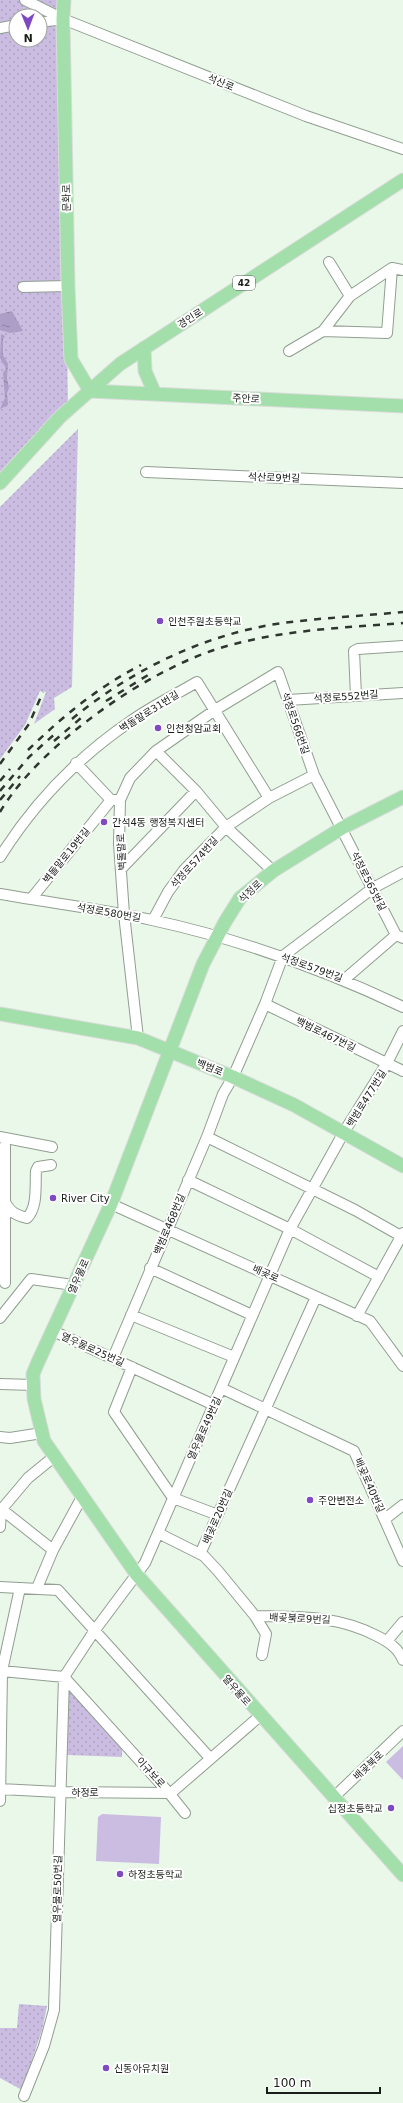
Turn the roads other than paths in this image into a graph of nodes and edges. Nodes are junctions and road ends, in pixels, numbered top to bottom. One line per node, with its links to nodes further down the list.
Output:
1 (25, 0): 3 (street)
2 (64, 0): 3 (main road, 문화로)
3 (63, 19): 4 (street, 석산로); 5 (street, 석산로); 10 (main road, 문화로)
4 (48, 21)
5 (403, 150)
6 (403, 180): 14 (main road, 경인로 / 42)
7 (329, 262): 12 (street)
8 (392, 268): 9 (street); 12 (street); 13 (street)
9 (403, 270)
10 (68, 286): 11 (street); 16 (main road, 문화로)
11 (23, 287)
12 (350, 296): 13 (street)
13 (323, 331): 15 (street)
14 (144, 348): 16 (main road, 경인로 / 42); 17 (main road)
15 (289, 351)
16 (90, 391): 17 (main road, 주안로); 20 (main road, 경인로 / 42)
17 (155, 394): 18 (main road, 주안로)
18 (403, 406)
19 (146, 472): 21 (street, 석산로9번길)
20 (0, 483)
21 (403, 483)
22 (403, 646): 25 (street)
23 (278, 672): 26 (street, 석정로566번길); 27 (street, 벽돌말로)
24 (403, 693): 25 (street, 석정로552번길)
25 (356, 696): 26 (street, 석정로552번길)
26 (288, 700): 30 (street, 석정로566번길)
27 (215, 710): 28 (street, 벽돌말로); 29 (street, 벽돌말로31번길); 33 (street)
28 (156, 751): 31 (street, 석정로574번길); 34 (street, 벽돌말로)
29 (76, 764): 34 (street); 37 (street, 벽돌말로31번길)
30 (314, 775): 33 (street); 36 (street, 석정로566번길)
31 (196, 791): 35 (street, 석정로574번길); 38 (street)
32 (403, 797): 36 (main road, 석정로)
33 (269, 798): 35 (street)
34 (116, 800): 38 (street, 벽돌말로); 43 (street, 벽돌말로19번길)
35 (226, 827): 39 (street, 석정로574번길); 45 (street, 석정로574번길)
36 (342, 828): 39 (main road, 석정로); 41 (street, 석정로565번길)
37 (0, 857)
38 (121, 869): 44 (street, 벽돌말로)
39 (273, 871): 47 (main road, 석정로)
40 (403, 872): 41 (street)
41 (373, 888): 46 (street, 석정로565번길); 48 (street)
42 (0, 894): 43 (street, 석정로580번길)
43 (31, 899): 44 (street, 석정로580번길)
44 (124, 914): 45 (street, 석정로580번길); 54 (street, 벽돌말로)
45 (153, 920): 47 (street, 석정로580번길)
46 (399, 936): 49 (street, 석정로565번길)
47 (217, 937): 48 (street, 석정로579번길); 55 (main road, 석정로)
48 (283, 956): 49 (street, 석정로579번길); 50 (street)
49 (345, 979): 51 (street, 석정로579번길)
50 (265, 1004): 56 (street, 백범로467번길); 58 (street)
51 (403, 1006)
52 (0, 1014): 54 (main road, 백범로)
53 (403, 1031): 56 (street, 백범로477번길)
54 (138, 1038): 55 (main road, 백범로)
55 (170, 1052): 58 (main road, 백범로); 68 (main road, 열우물로)
56 (387, 1063): 57 (street, 백범로477번길); 59 (street, 백범로477번길)
57 (403, 1071)
58 (233, 1077): 59 (main road, 백범로); 60 (street, 백범로468번길)
59 (344, 1132): 64 (main road, 백범로); 66 (street, 백범로477번길)
60 (207, 1137): 65 (street, 백범로468번길); 66 (street)
61 (3, 1142): 62 (street); 67 (street)
62 (52, 1147)
63 (51, 1165): 67 (street)
64 (403, 1166)
65 (188, 1180): 69 (street); 70 (street, 백범로468번길)
66 (312, 1189): 69 (street, 열우물로49번길); 71 (street)
67 (5, 1202): 72 (street)
68 (111, 1204): 70 (street, 배곶로); 77 (main road, 열우물로)
69 (290, 1229): 74 (street, 열우물로49번길); 75 (street)
70 (167, 1230): 73 (street, 백범로468번길); 74 (street, 배곶로)
71 (402, 1235): 75 (street)
72 (3, 1264): 76 (street)
73 (150, 1268): 79 (street, 백범로468번길); 80 (street)
74 (269, 1274): 78 (street, 배곶로); 80 (street, 열우물로49번길)
75 (379, 1277): 81 (street)
76 (5, 1283)
77 (74, 1285): 82 (street); 83 (main road, 열우물로)
78 (316, 1297): 81 (street, 배곶로); 92 (street, 배곶로20번길)
79 (131, 1315): 84 (street); 85 (street, 백범로468번길)
80 (252, 1315): 84 (street, 열우물로49번길)
81 (357, 1316): 86 (street, 배곶로)
82 (0, 1318)
83 (53, 1331): 85 (street, 열우물로25번길); 89 (main road, 열우물로)
84 (234, 1357): 90 (street, 열우물로49번길)
85 (113, 1358): 87 (street, 열우물로25번길)
86 (403, 1366)
87 (132, 1367): 91 (street, 열우물로25번길); 97 (street, 열우물로25번길)
88 (0, 1384): 89 (street)
89 (33, 1385): 93 (main road, 열우물로)
90 (221, 1388): 91 (street, 열우물로49번길); 92 (street)
91 (214, 1405): 97 (street, 열우물로49번길)
92 (266, 1408): 100 (street, 배곶로20번길); 101 (street, 배곶로40번길)
93 (42, 1433): 94 (street); 95 (main road, 열우물로)
94 (0, 1437)
95 (55, 1456): 96 (main road, 열우물로); 99 (street)
96 (82, 1497): 104 (street); 107 (main road, 열우물로)
97 (173, 1498): 100 (street); 103 (street, 열우물로49번길)
98 (403, 1505): 101 (street, 배곶로40번길)
99 (1, 1509): 102 (street); 104 (street)
100 (218, 1515): 105 (street, 배곶로20번길)
101 (385, 1518): 106 (street, 배곶로40번길)
102 (0, 1527)
103 (158, 1533): 105 (street); 107 (street, 열우물로49번길)
104 (53, 1550): 110 (street)
105 (200, 1554): 111 (street, 배곶로20번길)
106 (402, 1558)
107 (137, 1575): 113 (street); 119 (main road, 열우물로)
108 (0, 1587): 109 (street)
109 (20, 1588): 110 (street); 117 (street)
110 (37, 1588): 113 (street)
111 (255, 1616): 114 (street, 배곶북로9번길); 115 (street, 배곶로20번길)
112 (403, 1622): 114 (street)
113 (95, 1630): 118 (street); 121 (street)
114 (387, 1641): 116 (street, 배곶북로9번길)
115 (262, 1655)
116 (403, 1660)
117 (2, 1671): 118 (street); 122 (street)
118 (64, 1677): 123 (street, 열우물로50번길); 124 (street, 이규보로)
119 (260, 1716): 121 (street, 이규보로); 125 (main road, 열우물로)
120 (403, 1731): 125 (street, 배곶북로)
121 (210, 1758): 124 (street, 이규보로)
122 (0, 1790): 123 (street, 하정로); 126 (street)
123 (59, 1792): 124 (street, 하정로); 129 (street, 열우물로50번길)
124 (170, 1793): 127 (street, 이규보로)
125 (332, 1798): 128 (main road, 열우물로)
126 (0, 1801)
127 (185, 1813)
128 (403, 1875)
129 (24, 2096)

